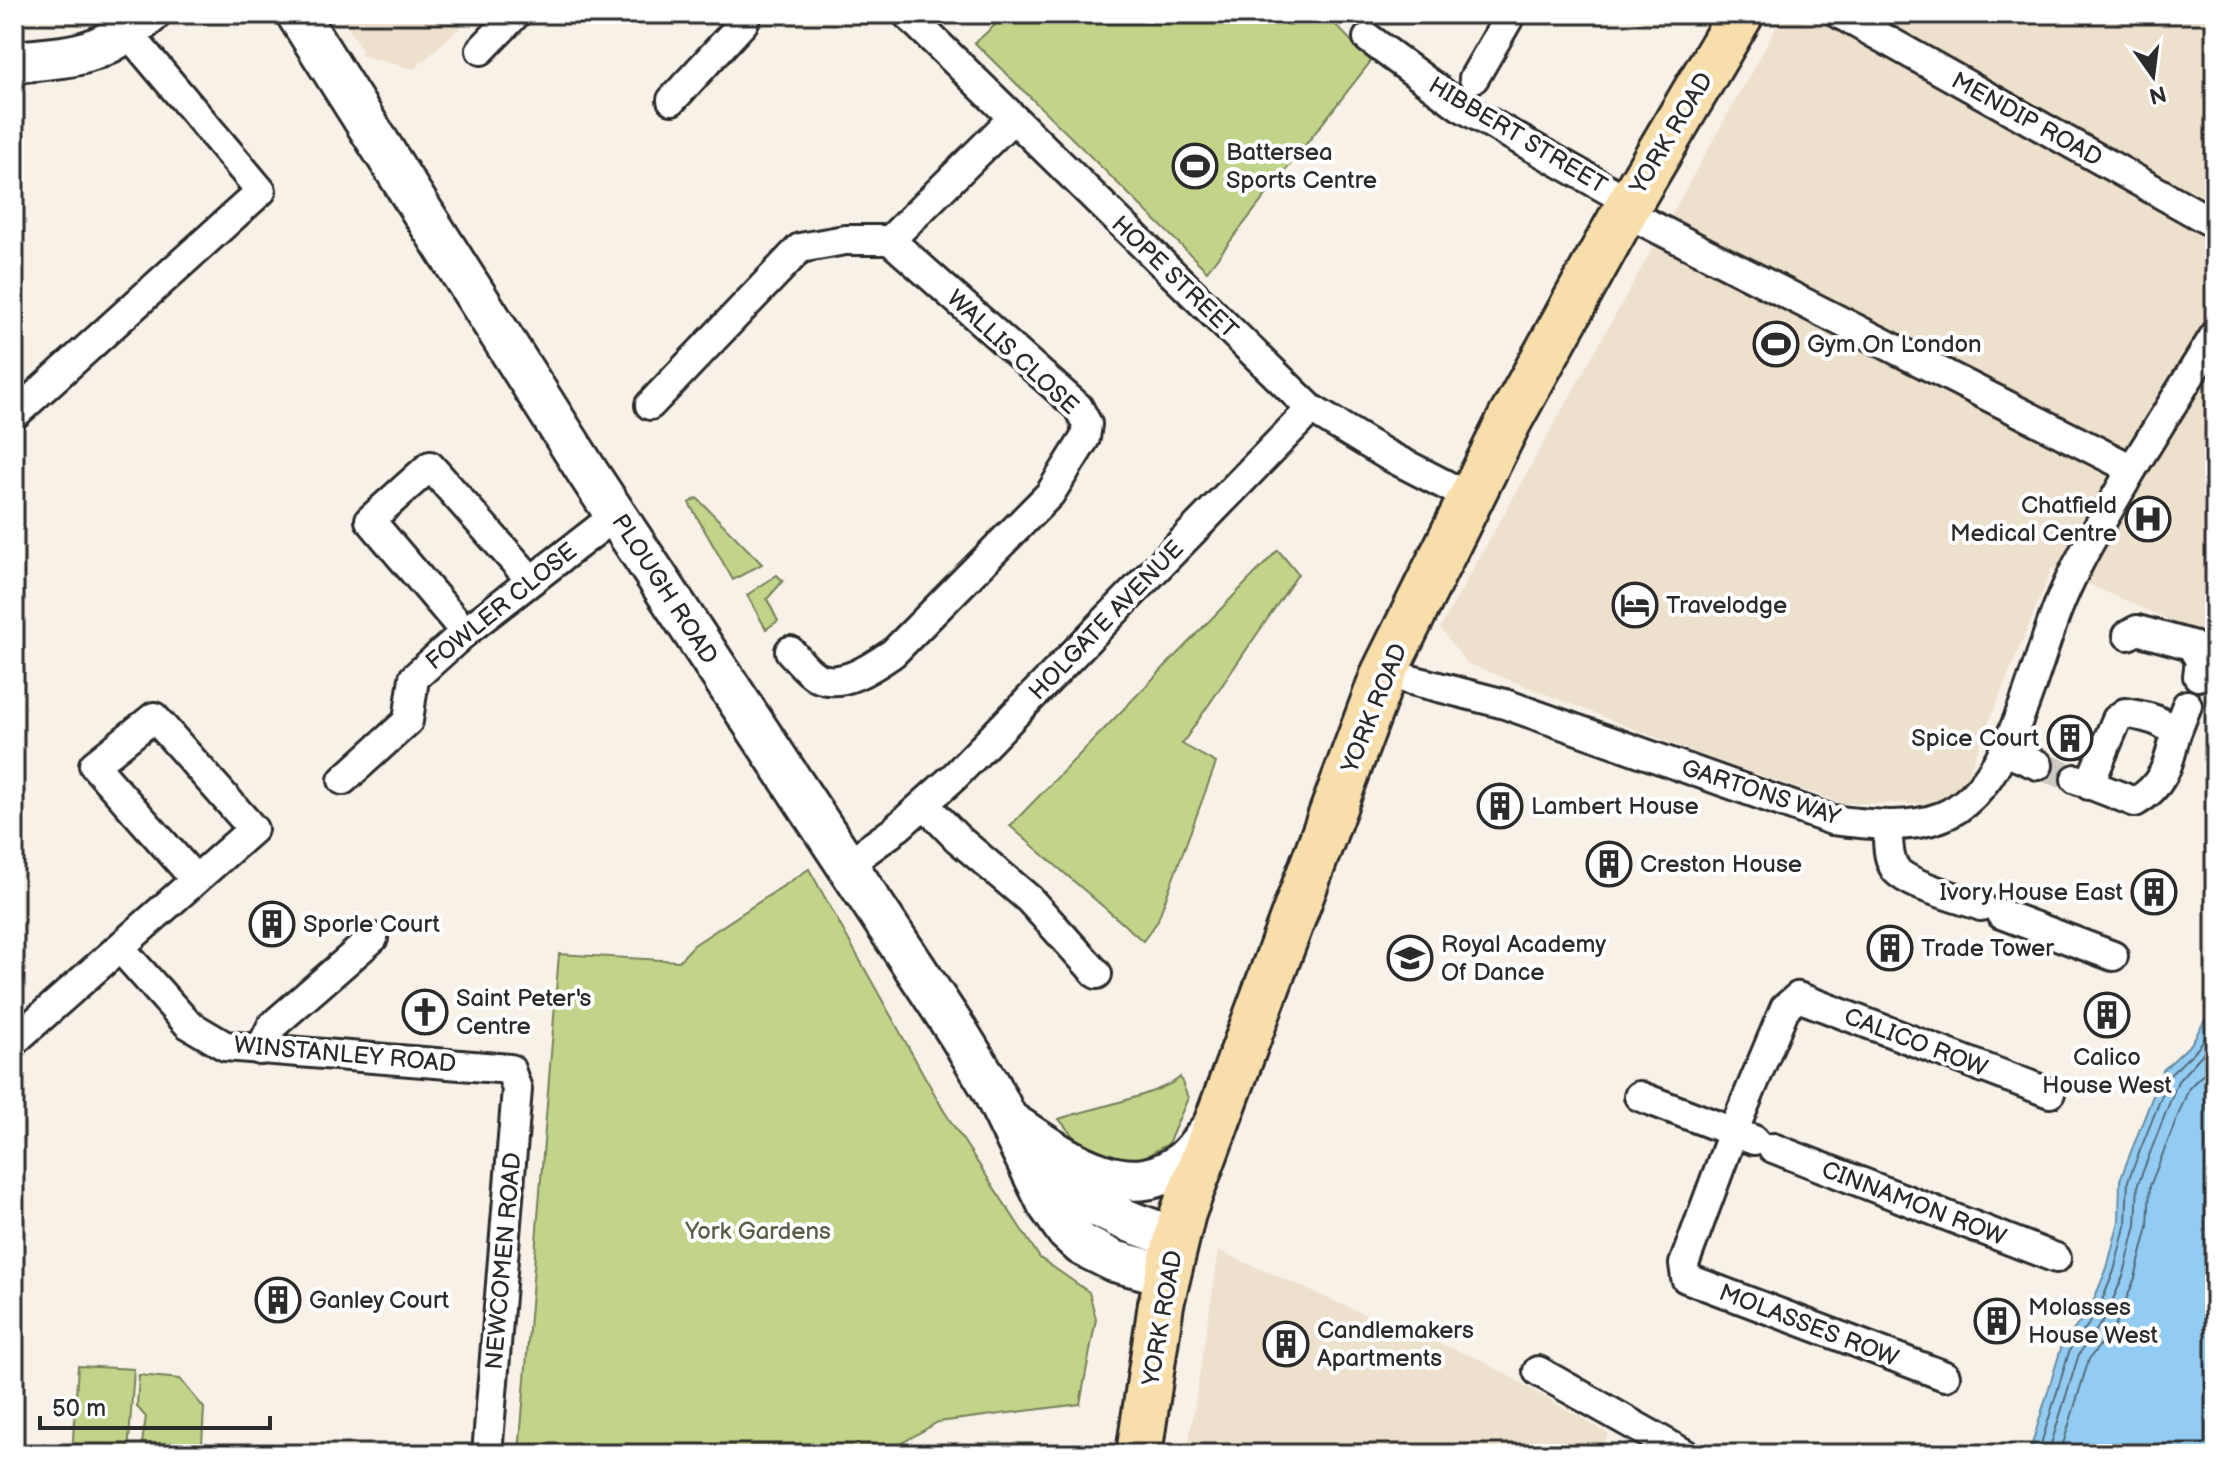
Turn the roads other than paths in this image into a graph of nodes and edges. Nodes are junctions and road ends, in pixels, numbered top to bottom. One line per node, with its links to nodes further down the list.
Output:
1 (297, 14): 24 (street, PLOUGH ROAD)
2 (516, 14): 10 (street)
3 (747, 14): 13 (street)
4 (907, 14): 14 (street, HOPE STREET)
5 (1511, 14): 12 (street)
6 (1741, 14): 15 (highway, YORK ROAD)
7 (1840, 14): 16 (street, MENDIP ROAD)
8 (138, 23): 11 (street); 21 (street)
9 (1368, 38): 15 (street, HIBBERT STREET)
10 (481, 50)
11 (14, 62)
12 (1474, 78)
13 (672, 100)
14 (1011, 120): 17 (street); 20 (street, HOPE STREET)
15 (1628, 207): 22 (street, HIBBERT STREET); 23 (highway, YORK ROAD)
16 (2215, 224)
17 (890, 240): 19 (street); 28 (street, WALLIS CLOSE)
18 (2212, 348): 22 (street, GARTONS WAY)
19 (650, 405)
20 (1311, 409): 23 (street, HOPE STREET); 36 (street, HOLGATE AVENUE)
21 (14, 415)
22 (2132, 469): 33 (street, GARTONS WAY)
23 (1473, 499): 29 (highway, YORK ROAD)
24 (616, 515): 25 (street, FOWLER CLOSE); 38 (street, PLOUGH ROAD)
25 (530, 579): 26 (street, FOWLER CLOSE); 26 (street)
26 (465, 632): 35 (street, FOWLER CLOSE)
27 (2128, 635): 30 (street)
28 (790, 651)
29 (1384, 673): 37 (street, GARTONS WAY); 50 (highway, YORK ROAD)
30 (2198, 676)
31 (2187, 705): 32 (street)
32 (2175, 736): 32 (street)
33 (2005, 751): 34 (street); 37 (street, GARTONS WAY)
34 (2038, 765)
35 (343, 780)
36 (925, 805): 38 (street, HOLGATE AVENUE); 43 (street)
37 (1888, 826): 42 (street)
38 (848, 864): 49 (street, PLOUGH ROAD)
39 (195, 879): 39 (street); 41 (street)
40 (373, 938): 45 (street)
41 (120, 948): 44 (street); 45 (street, WINSTANLEY ROAD)
42 (2113, 956)
43 (1097, 974)
44 (14, 1041)
45 (260, 1050): 46 (street, WINSTANLEY ROAD)
46 (510, 1069): 56 (street, NEWCOMEN ROAD)
47 (2050, 1093): 51 (street, CALICO ROW)
48 (1639, 1096): 51 (street, CINNAMON ROW)
49 (1007, 1120): 50 (street); 52 (street, PLOUGH ROAD)
50 (1214, 1125): 52 (highway, YORK ROAD)
51 (1753, 1140): 53 (street, CINNAMON ROW); 55 (street, MOLASSES ROW)
52 (1172, 1256): 57 (highway, YORK ROAD)
53 (2056, 1258)
54 (1538, 1371): 58 (street)
55 (1945, 1376)
56 (487, 1454)
57 (1139, 1454)
58 (1685, 1454)

